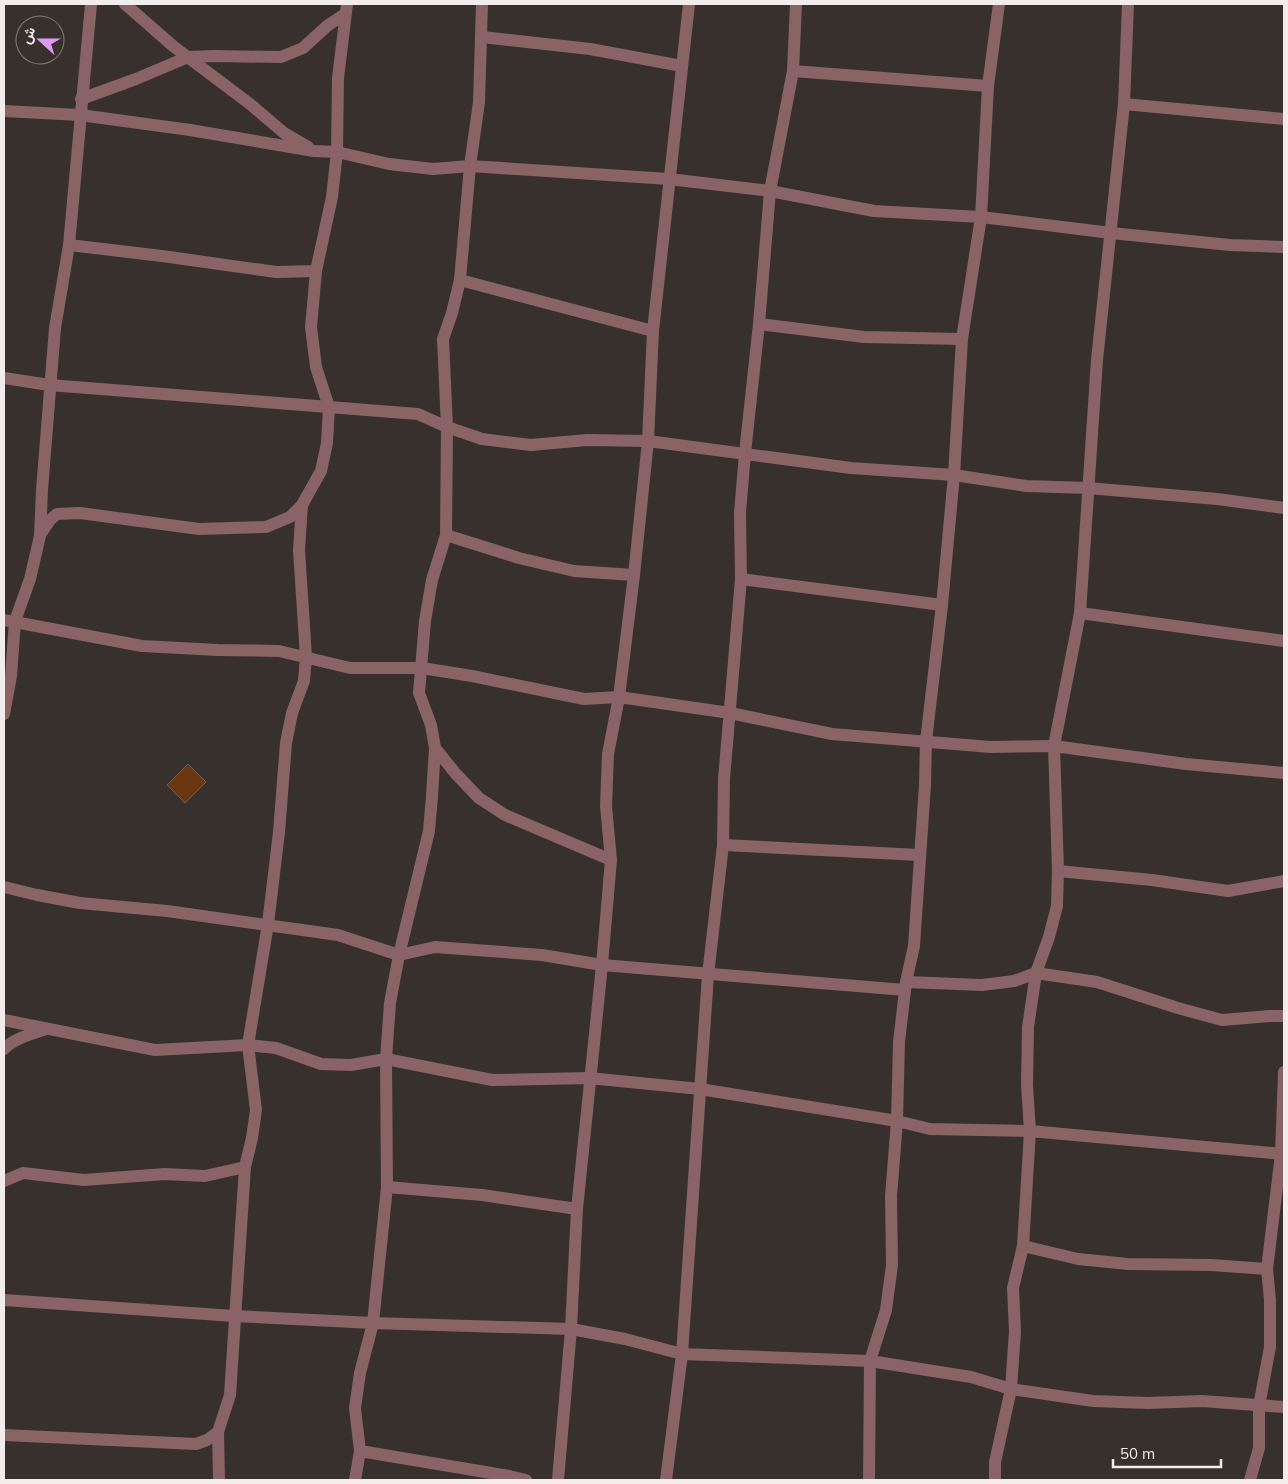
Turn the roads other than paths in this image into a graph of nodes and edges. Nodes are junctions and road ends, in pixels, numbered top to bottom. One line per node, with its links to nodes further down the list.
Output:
1 (91, 4): 14 (street)
2 (124, 4): 10 (street)
3 (482, 4): 9 (street)
4 (688, 4): 11 (street)
5 (796, 4): 12 (street)
6 (1000, 4): 13 (street)
7 (1128, 4): 15 (street)
8 (346, 9): 10 (street); 20 (street)
9 (482, 37): 11 (street); 21 (street)
10 (188, 57): 14 (street); 19 (street)
11 (682, 66): 22 (street)
12 (793, 71): 13 (street); 23 (street)
13 (988, 86): 24 (street)
14 (82, 99): 17 (street)
15 (1124, 104): 18 (street); 25 (street)
16 (4, 111): 17 (street)
17 (80, 115): 19 (street); 26 (street)
18 (1284, 119)
19 (314, 151): 20 (street)
20 (337, 152): 21 (street); 28 (street)
21 (470, 166): 22 (street); 29 (street)
22 (669, 179): 23 (street); 31 (street)
23 (770, 191): 24 (street); 30 (street)
24 (981, 217): 25 (street); 32 (street)
25 (1111, 233): 27 (street); 40 (street)
26 (69, 245): 28 (street); 34 (street)
27 (1284, 247)
28 (316, 271): 35 (street)
29 (460, 280): 31 (street); 36 (street)
30 (759, 324): 32 (street); 38 (street)
31 (653, 331): 37 (street)
32 (962, 339): 39 (street)
33 (4, 378): 34 (street)
34 (49, 385): 35 (street); 43 (street)
35 (329, 407): 36 (street); 41 (street)
36 (447, 427): 37 (street); 44 (street)
37 (648, 441): 38 (street); 45 (street)
38 (745, 453): 39 (street); 46 (street)
39 (954, 476): 40 (street); 47 (street)
40 (1088, 488): 42 (street); 48 (street)
41 (302, 505): 43 (street); 51 (street)
42 (1284, 508)
43 (40, 536): 49 (street)
44 (446, 536): 45 (street); 52 (street)
45 (634, 575): 53 (street)
46 (741, 579): 47 (street); 54 (street)
47 (942, 605): 56 (street)
48 (1080, 613): 50 (street); 57 (street)
49 (9, 620): 51 (street); 55 (street)
50 (1284, 641)
51 (306, 657): 52 (street); 66 (street)
52 (422, 668): 53 (street); 58 (street)
53 (618, 697): 54 (street); 62 (street)
54 (730, 713): 56 (street); 60 (street)
55 (4, 714)
56 (926, 741): 57 (street); 61 (street)
57 (1054, 746): 59 (street); 63 (street)
58 (435, 748): 62 (street); 67 (street)
59 (1284, 773)
60 (723, 845): 61 (street); 70 (street)
61 (919, 855): 71 (street)
62 (611, 860): 68 (street)
63 (1058, 871): 64 (street); 69 (street)
64 (1284, 881)
65 (4, 887): 66 (street)
66 (268, 924): 67 (street); 75 (street)
67 (399, 955): 68 (street); 77 (street)
68 (602, 965): 70 (street); 79 (street)
69 (1036, 973): 71 (street); 72 (street); 82 (street)
70 (708, 975): 71 (street); 80 (street)
71 (906, 986): 81 (street)
72 (1284, 1016)
73 (4, 1020): 74 (street)
74 (47, 1029): 75 (street); 76 (street)
75 (248, 1045): 77 (street); 84 (street)
76 (4, 1049)
77 (386, 1059): 79 (street); 86 (street)
78 (1284, 1072): 83 (street)
79 (589, 1078): 80 (street); 87 (street)
80 (700, 1089): 81 (street); 94 (street)
81 (897, 1121): 82 (street); 95 (street)
82 (1030, 1131): 83 (street); 88 (street)
83 (1283, 1154): 89 (street)
84 (245, 1167): 85 (street); 91 (street)
85 (4, 1181)
86 (387, 1187): 87 (street); 92 (street)
87 (576, 1209): 93 (street)
88 (1023, 1246): 89 (street); 96 (street)
89 (1267, 1268): 97 (street)
90 (4, 1300): 91 (street)
91 (234, 1316): 92 (street); 99 (street)
92 (373, 1322): 93 (street); 101 (street)
93 (571, 1328): 94 (street); 106 (street)
94 (682, 1354): 95 (street); 107 (street)
95 (870, 1361): 96 (street); 102 (street)
96 (1011, 1389): 97 (street); 108 (street)
97 (1259, 1406): 98 (street); 109 (street)
98 (1284, 1407)
99 (218, 1432): 100 (street); 103 (street)
100 (4, 1434)
101 (360, 1451): 104 (street); 105 (street)
102 (865, 1479)
103 (219, 1480)
104 (355, 1480)
105 (526, 1480)
106 (558, 1480)
107 (666, 1480)
108 (995, 1480)
109 (1250, 1480)

